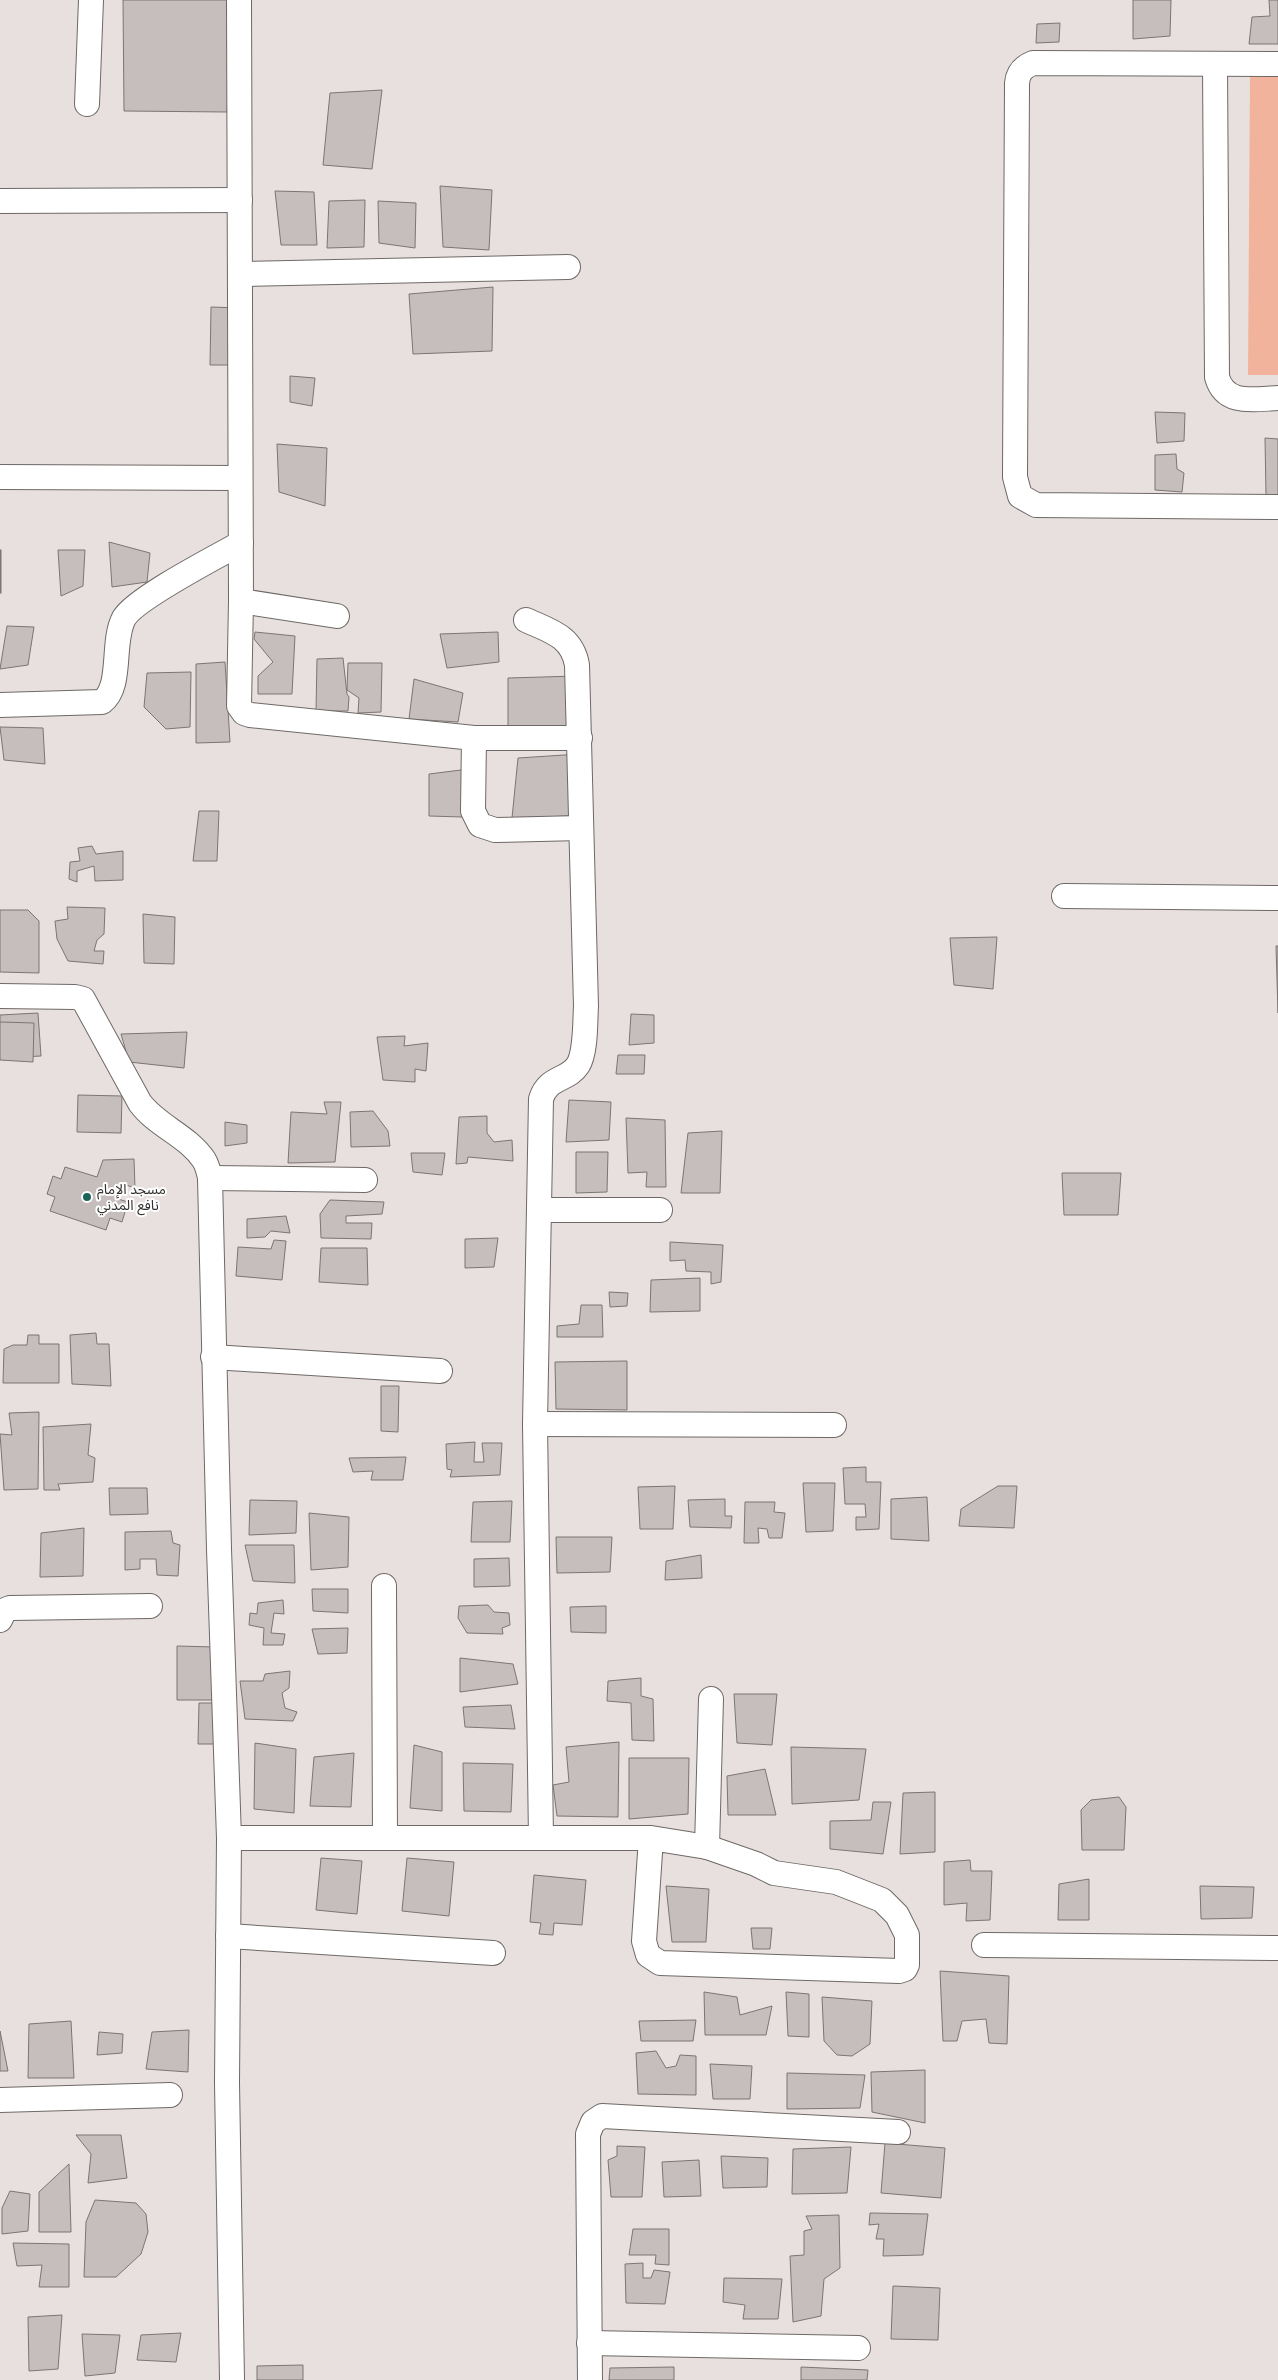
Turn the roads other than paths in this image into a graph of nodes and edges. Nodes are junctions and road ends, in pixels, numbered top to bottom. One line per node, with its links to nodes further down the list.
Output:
1 (92, 0): 5 (street)
2 (239, 0): 6 (street)
3 (1215, 64): 4 (street); 10 (street); 13 (street)
4 (1278, 64)
5 (87, 104)
6 (240, 200): 7 (street); 9 (street)
7 (0, 201)
8 (568, 267): 9 (street)
9 (240, 274): 12 (street)
10 (1278, 398)
11 (0, 477): 12 (street)
12 (240, 478): 14 (street)
13 (1278, 507)
14 (241, 542): 15 (street); 18 (street)
15 (241, 601): 16 (street); 19 (street)
16 (337, 616)
17 (526, 620): 20 (street)
18 (0, 705)
19 (474, 738): 20 (street); 21 (street)
20 (580, 738): 21 (street)
21 (582, 828): 27 (street)
22 (1064, 896): 23 (street)
23 (1278, 898)
24 (0, 996): 25 (street)
25 (210, 1178): 26 (street); 29 (street)
26 (365, 1180)
27 (540, 1210): 28 (street); 31 (street)
28 (660, 1210)
29 (213, 1357): 30 (street); 37 (street)
30 (440, 1371)
31 (535, 1424): 32 (street); 39 (street)
32 (834, 1425)
33 (384, 1586): 38 (street)
34 (150, 1606): 35 (street)
35 (0, 1620)
36 (711, 1699): 41 (street)
37 (229, 1838): 38 (street); 42 (street)
38 (385, 1838): 39 (street)
39 (541, 1838): 40 (street)
40 (651, 1838): 41 (street); 41 (street)
41 (707, 1847)
42 (228, 1936): 45 (street); 51 (street)
43 (984, 1945): 44 (street)
44 (1278, 1948)
45 (493, 1953)
46 (170, 2095): 47 (street)
47 (0, 2100)
48 (898, 2132): 49 (street)
49 (589, 2343): 50 (street); 52 (street)
50 (858, 2348)
51 (232, 2380)
52 (590, 2380)

